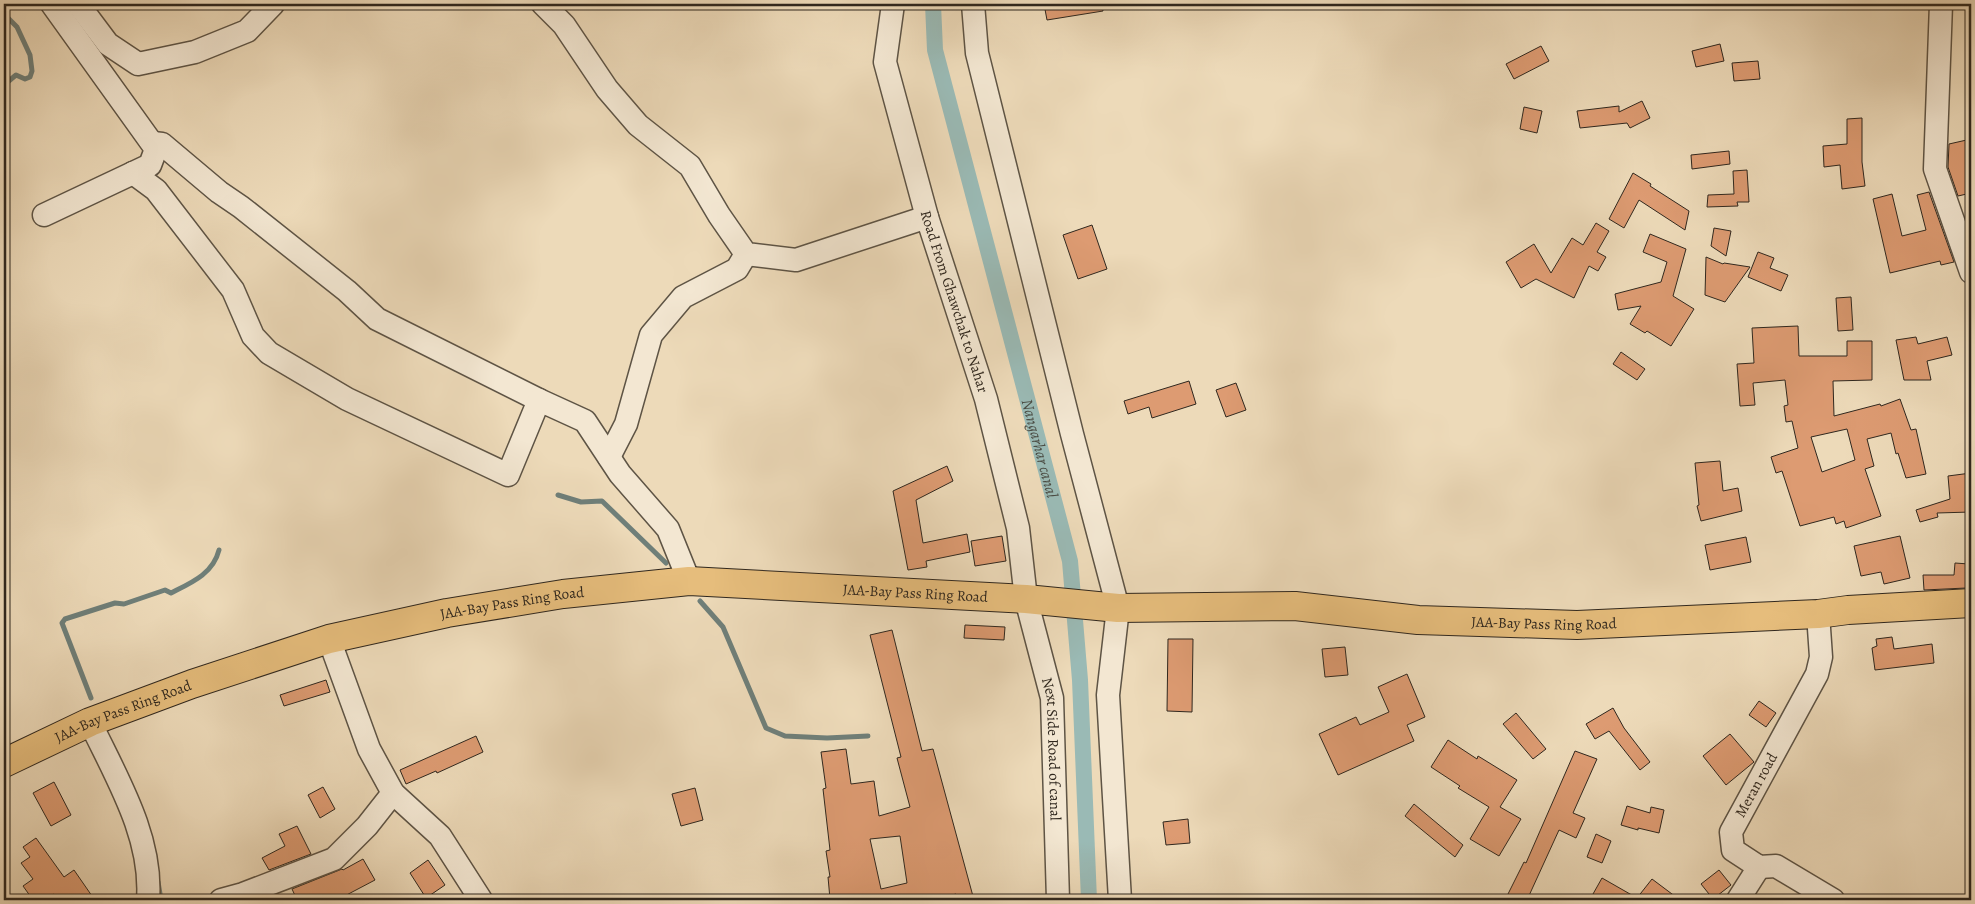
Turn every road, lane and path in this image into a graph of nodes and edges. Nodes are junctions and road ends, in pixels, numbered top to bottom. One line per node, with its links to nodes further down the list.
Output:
1 (52, 4): 8 (street)
2 (78, 4): 3 (street)
3 (273, 4)
4 (543, 4): 12 (street)
5 (893, 4): 11 (street, Road From Ghawchak to Nahar)
6 (973, 4): 19 (street)
7 (1941, 4): 13 (street)
8 (153, 143): 9 (street); 14 (street)
9 (133, 173): 10 (street); 14 (street)
10 (44, 215)
11 (927, 217): 12 (street); 17 (street, Road From Ghawchak to Nahar)
12 (746, 254): 15 (street)
13 (1971, 272)
14 (539, 400): 15 (street)
15 (609, 457): 16 (street)
16 (689, 581): 17 (highway, JAA-Bay Pass Ring Road); 21 (highway, JAA-Bay Pass Ring Road)
17 (1036, 601): 19 (highway, JAA-Bay Pass Ring Road); 29 (street, Next Side Road of canal)
18 (1971, 603): 20 (highway, JAA-Bay Pass Ring Road)
19 (1118, 608): 20 (highway, JAA-Bay Pass Ring Road); 30 (street)
20 (1818, 614): 25 (street, Meran road)
21 (329, 639): 22 (highway, JAA-Bay Pass Ring Road); 24 (street)
22 (90, 722): 23 (highway, JAA-Bay Pass Ring Road); 26 (street)
23 (4, 763)
24 (393, 793): 27 (street); 28 (street)
25 (1759, 867): 31 (street); 32 (street, Meran road)
26 (148, 900)
27 (221, 900)
28 (482, 900)
29 (1058, 900)
30 (1120, 900)
31 (1738, 900)
32 (1833, 900)

